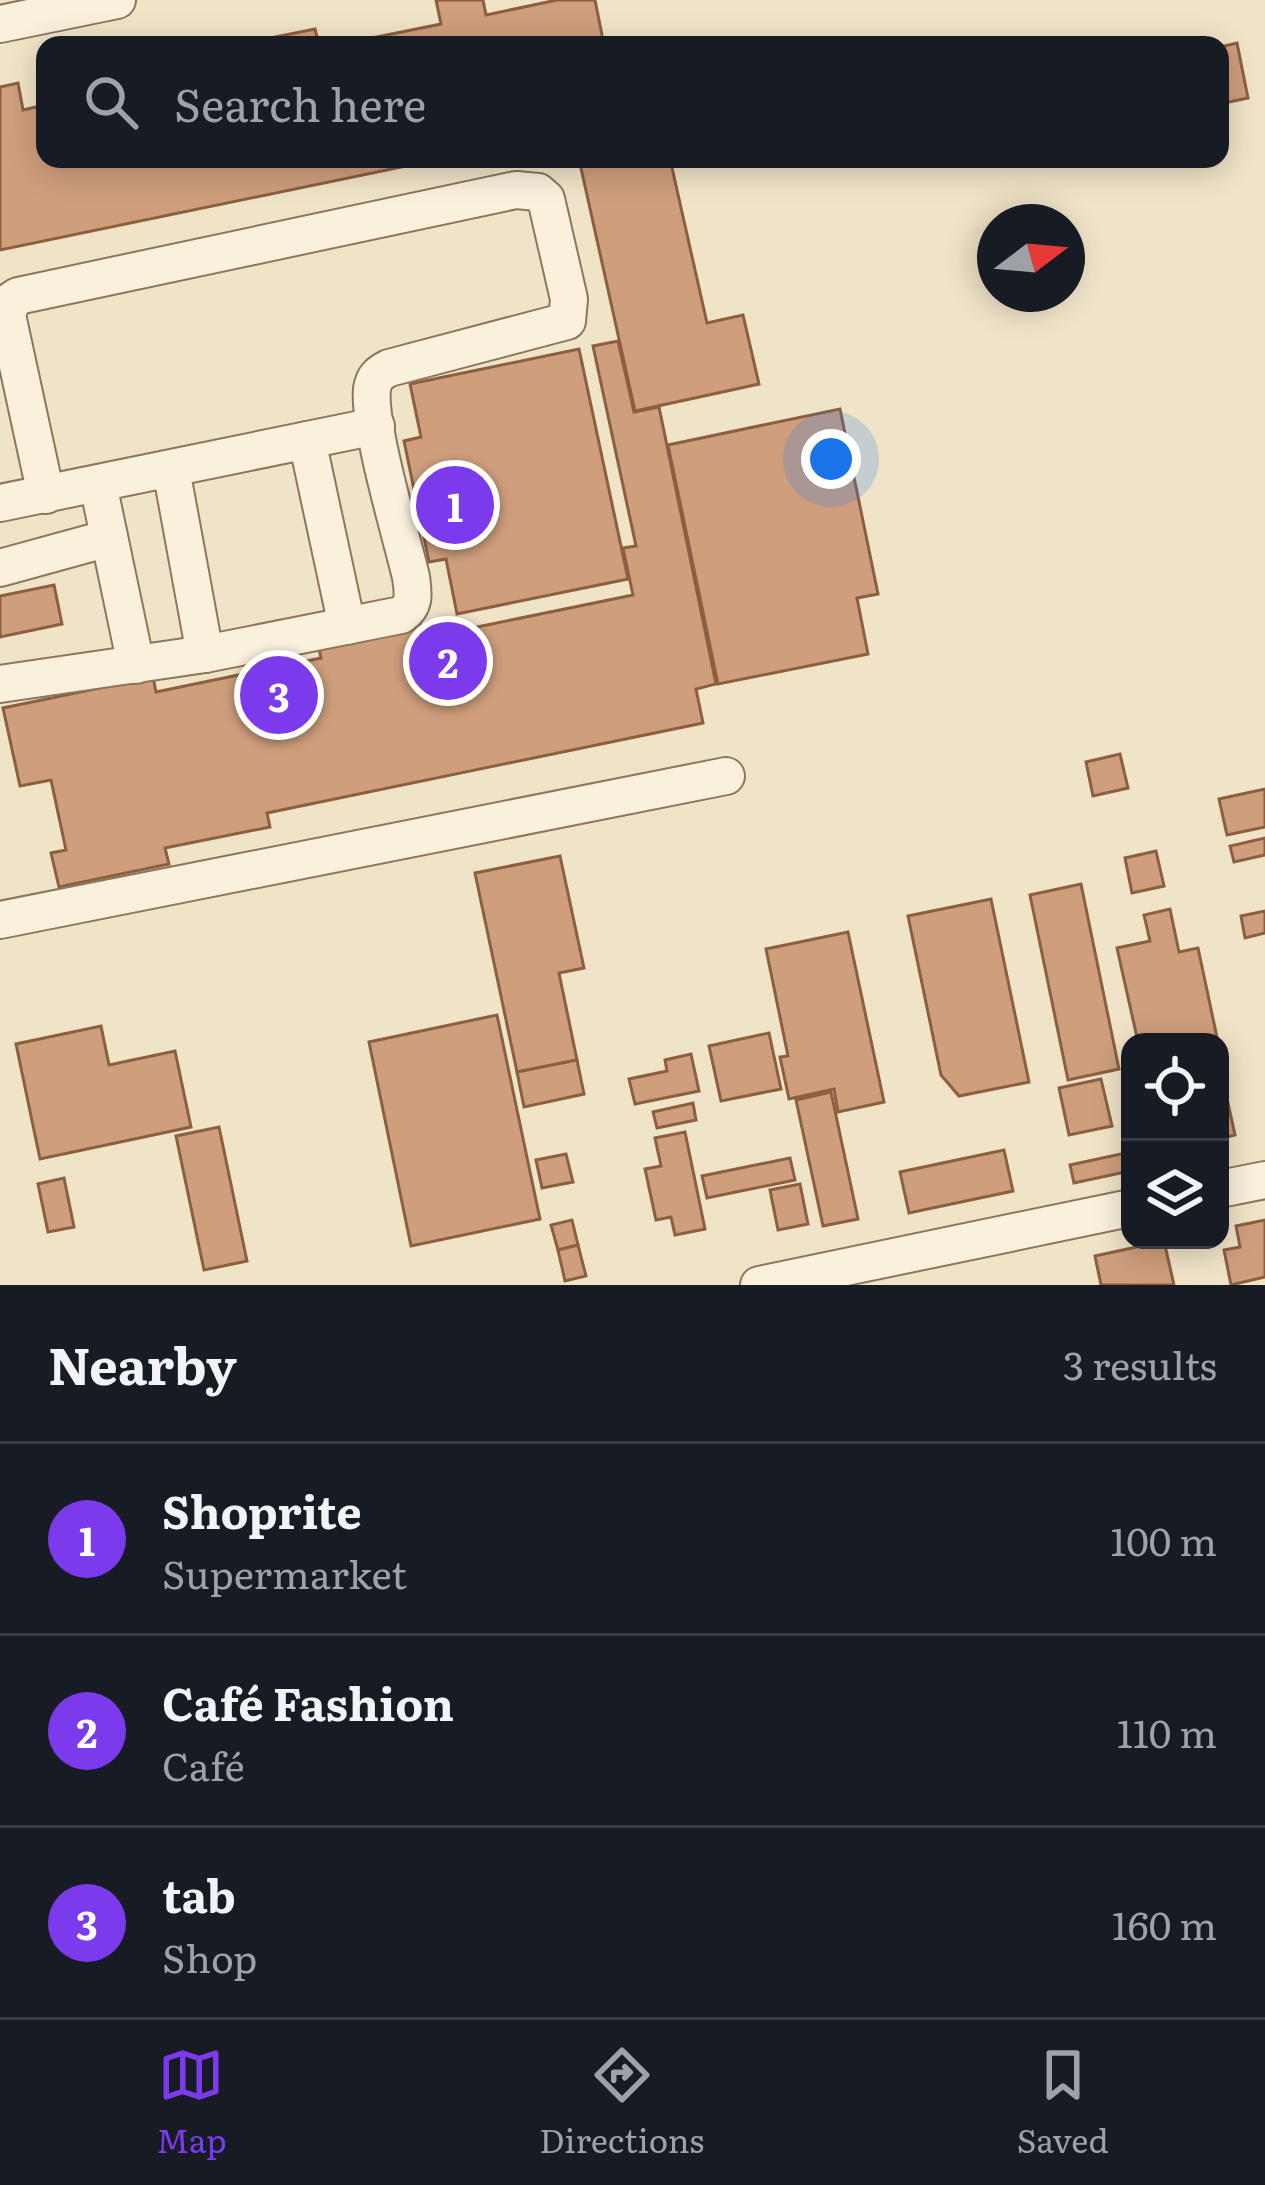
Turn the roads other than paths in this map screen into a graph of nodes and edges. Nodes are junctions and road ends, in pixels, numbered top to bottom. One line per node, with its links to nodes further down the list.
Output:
1 (117, 0): 2 (street)
2 (0, 24)
3 (376, 426): 4 (street); 7 (street); 11 (street)
4 (307, 440): 5 (street); 11 (street)
5 (171, 469): 6 (street); 12 (street)
6 (98, 484): 7 (street); 9 (street)
7 (46, 495): 8 (street)
8 (0, 503)
9 (109, 538): 10 (street); 13 (street)
10 (0, 568)
11 (347, 626): 12 (street)
12 (205, 654): 13 (street)
13 (136, 665): 14 (street)
14 (0, 684)
15 (726, 776): 16 (street)
16 (0, 920)
17 (1265, 1180): 18 (street)
18 (1229, 1187)
19 (1121, 1210): 20 (street)
20 (759, 1285)

